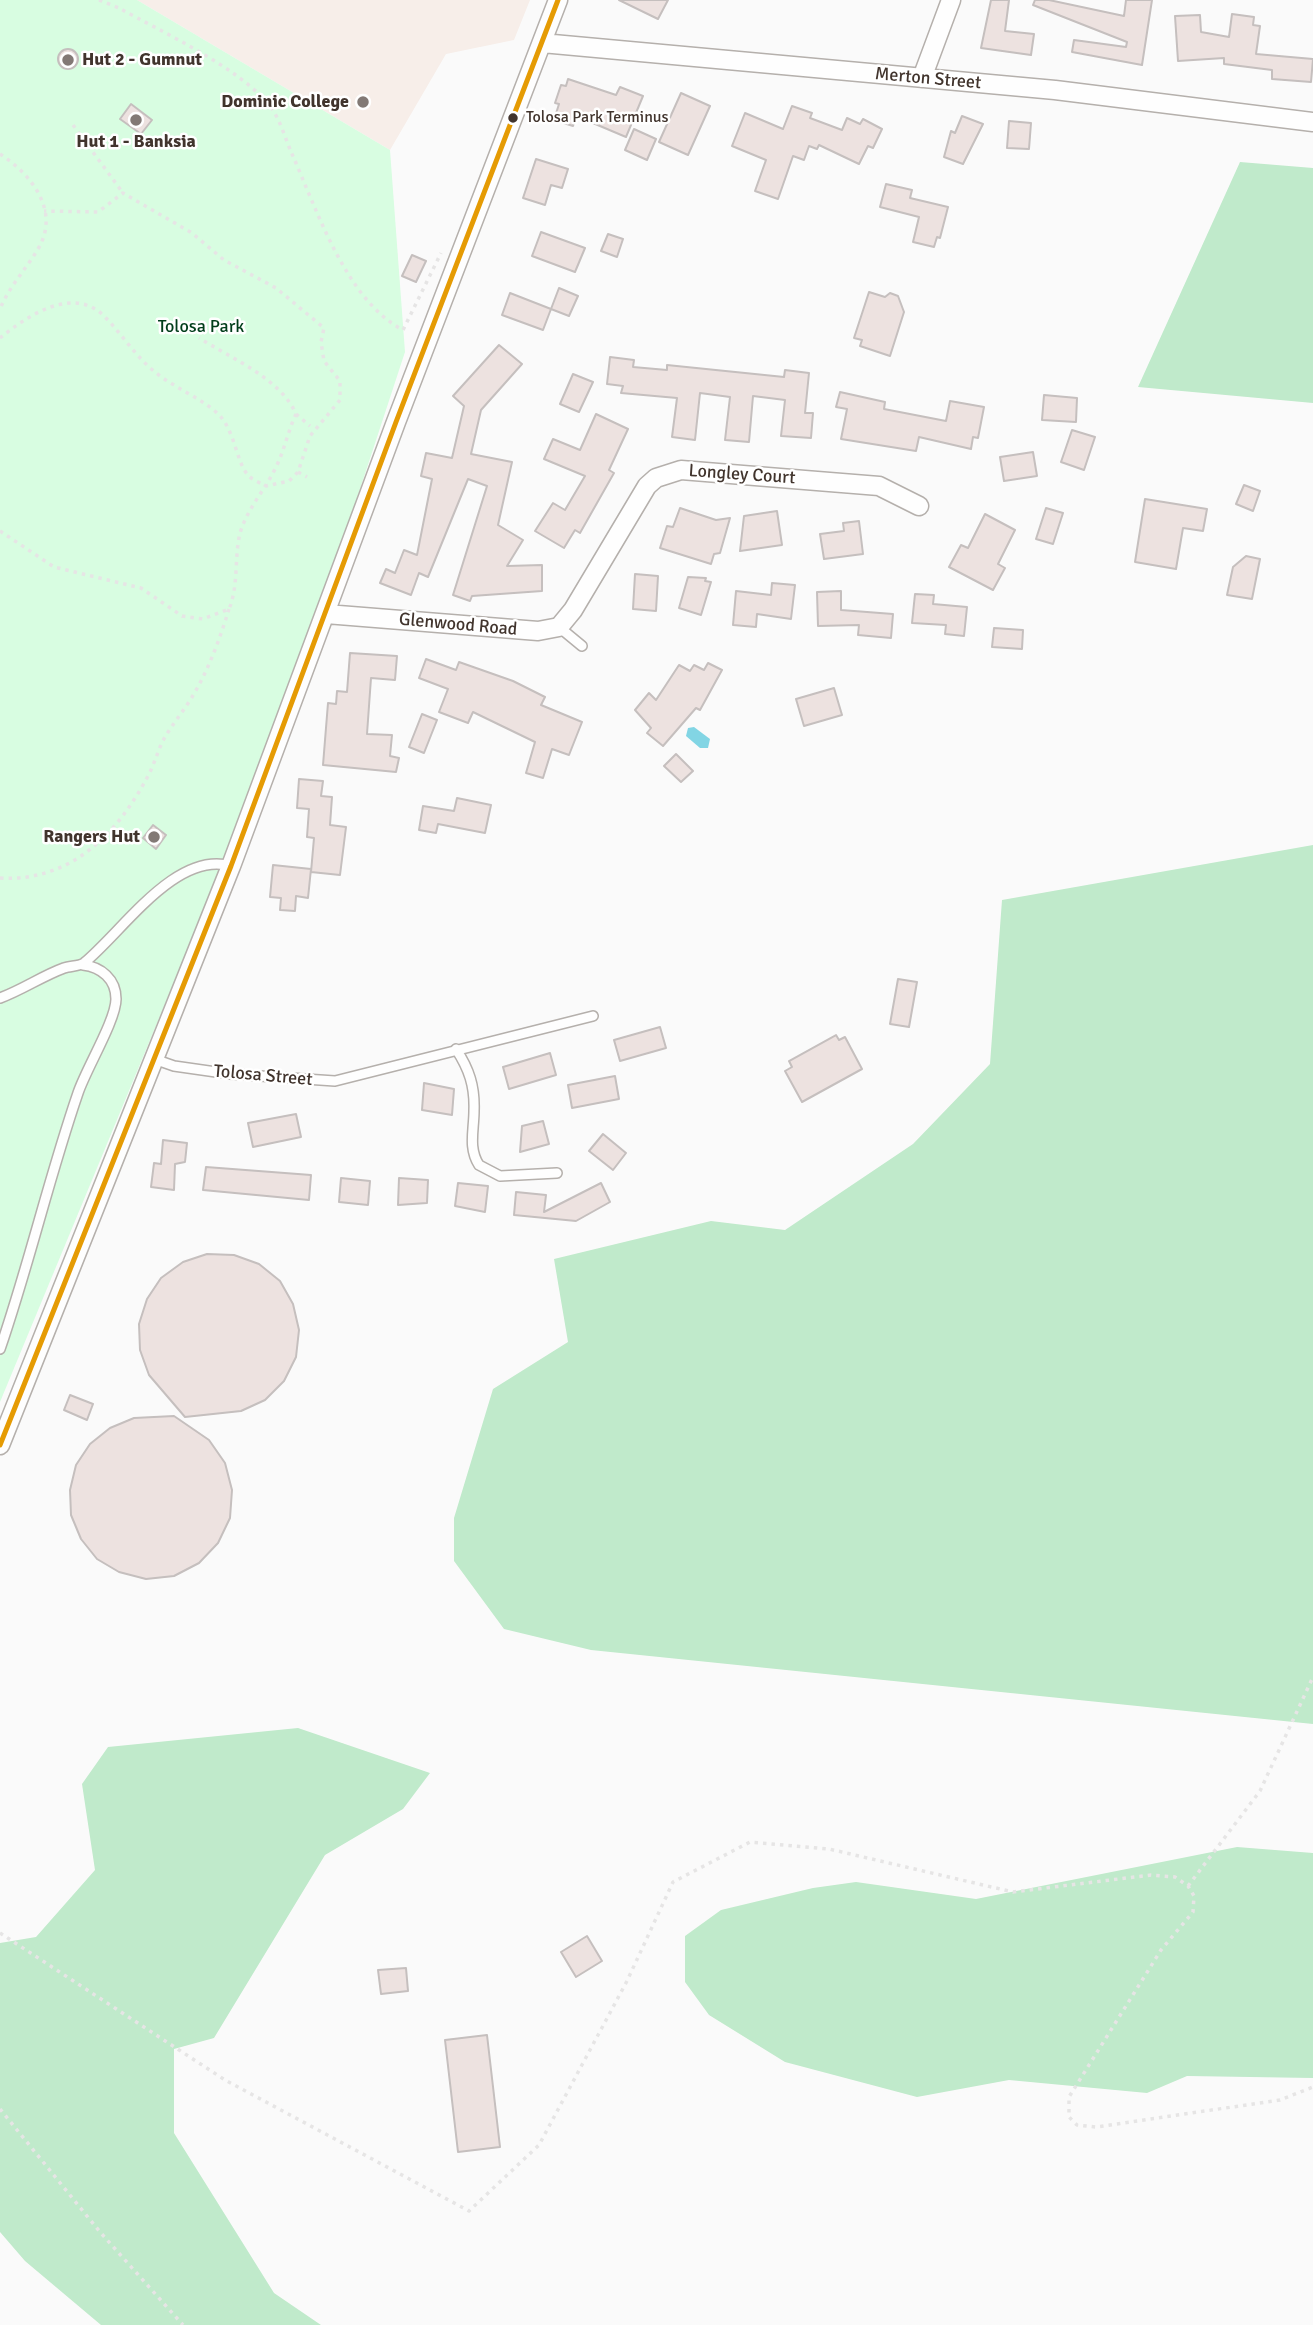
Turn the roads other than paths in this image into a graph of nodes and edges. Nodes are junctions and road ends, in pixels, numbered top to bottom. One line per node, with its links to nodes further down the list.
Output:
1 (558, 0): 3 (street)
2 (951, 0): 4 (street)
3 (542, 43): 4 (street, Merton Street); 7 (street)
4 (922, 78): 5 (street, Merton Street)
5 (1313, 122)
6 (919, 506): 8 (street, Longley Court)
7 (326, 614): 8 (street, Glenwood Road); 10 (street)
8 (559, 627): 9 (lane)
9 (582, 646)
10 (231, 866): 11 (lane); 15 (street)
11 (83, 965): 12 (lane); 17 (lane)
12 (0, 998)
13 (593, 1016): 14 (lane, Tolosa Street)
14 (456, 1049): 15 (lane, Tolosa Street); 16 (lane)
15 (152, 1059): 18 (street)
16 (557, 1173)
17 (0, 1349)
18 (0, 1445)

